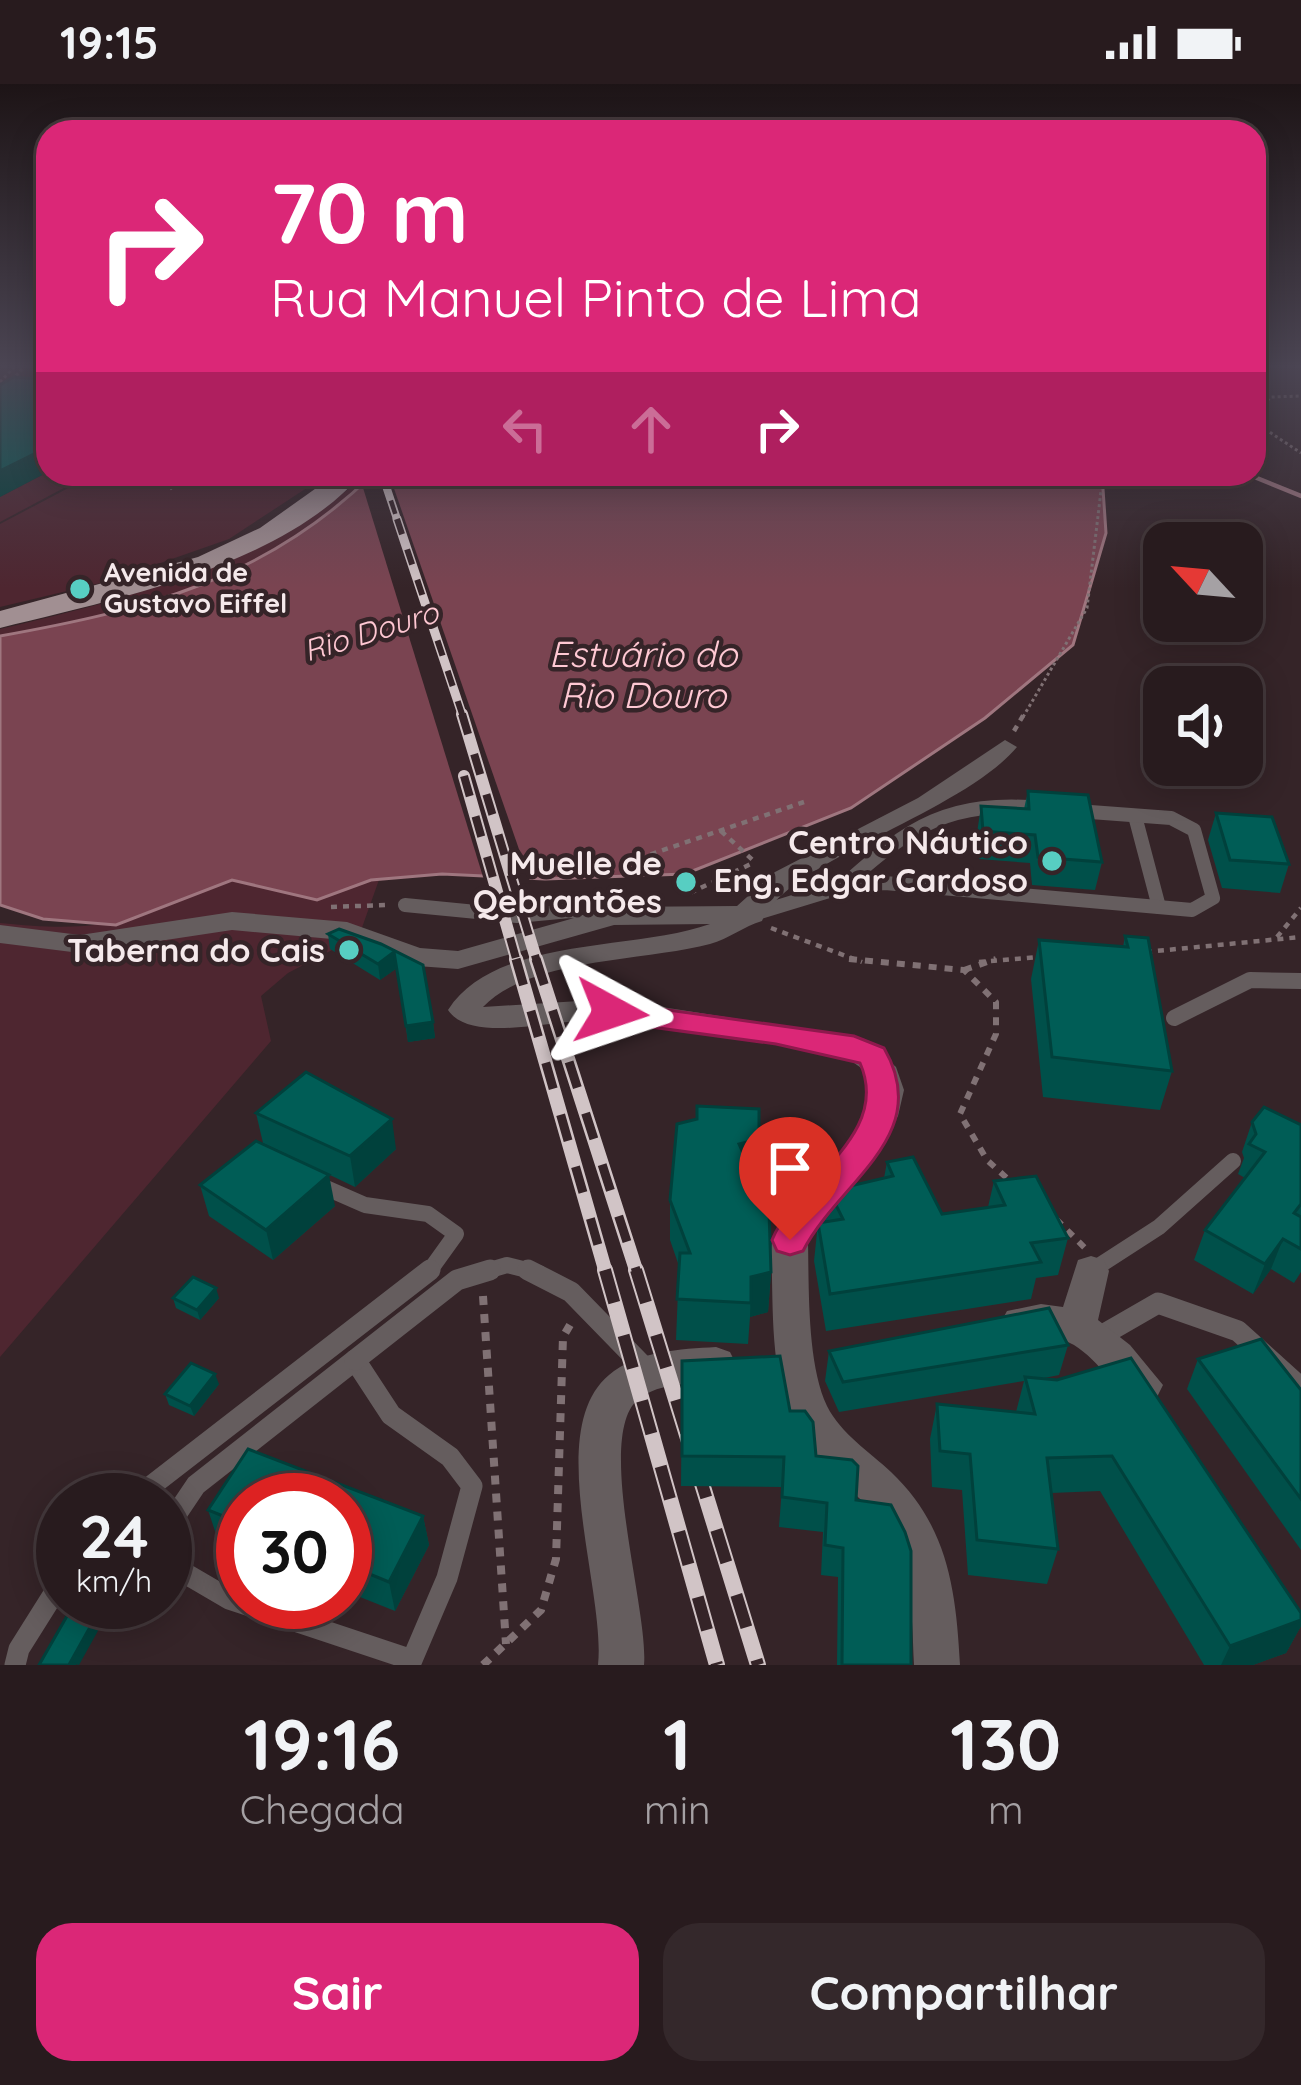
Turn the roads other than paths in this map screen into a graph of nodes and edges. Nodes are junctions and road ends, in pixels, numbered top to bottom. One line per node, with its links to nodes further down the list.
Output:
1 (334, 486): 2 (main road)
2 (0, 620)
3 (1005, 746): 8 (street)
4 (1135, 816): 5 (lane); 7 (lane); 7 (lane)
5 (842, 887): 7 (lane); 8 (lane)
6 (405, 905): 9 (lane)
7 (1159, 907)
8 (752, 914): 9 (street); 19 (street)
9 (613, 916): 10 (street)
10 (0, 934)
11 (1301, 981): 12 (lane)
12 (1174, 1018)
13 (1233, 1161): 15 (lane)
14 (292, 1172): 23 (lane)
15 (1090, 1271): 17 (street)
16 (994, 1327): 17 (street)
17 (1089, 1331): 21 (lane); 22 (street)
18 (355, 1360): 18 (lane); 20 (lane)
19 (819, 1363): 20 (street); 27 (street)
20 (650, 1372): 26 (street)
21 (1301, 1388)
22 (1160, 1409)
23 (168, 1473)
24 (36, 1622): 25 (lane)
25 (15, 1665)
26 (621, 1665)
27 (937, 1665)

